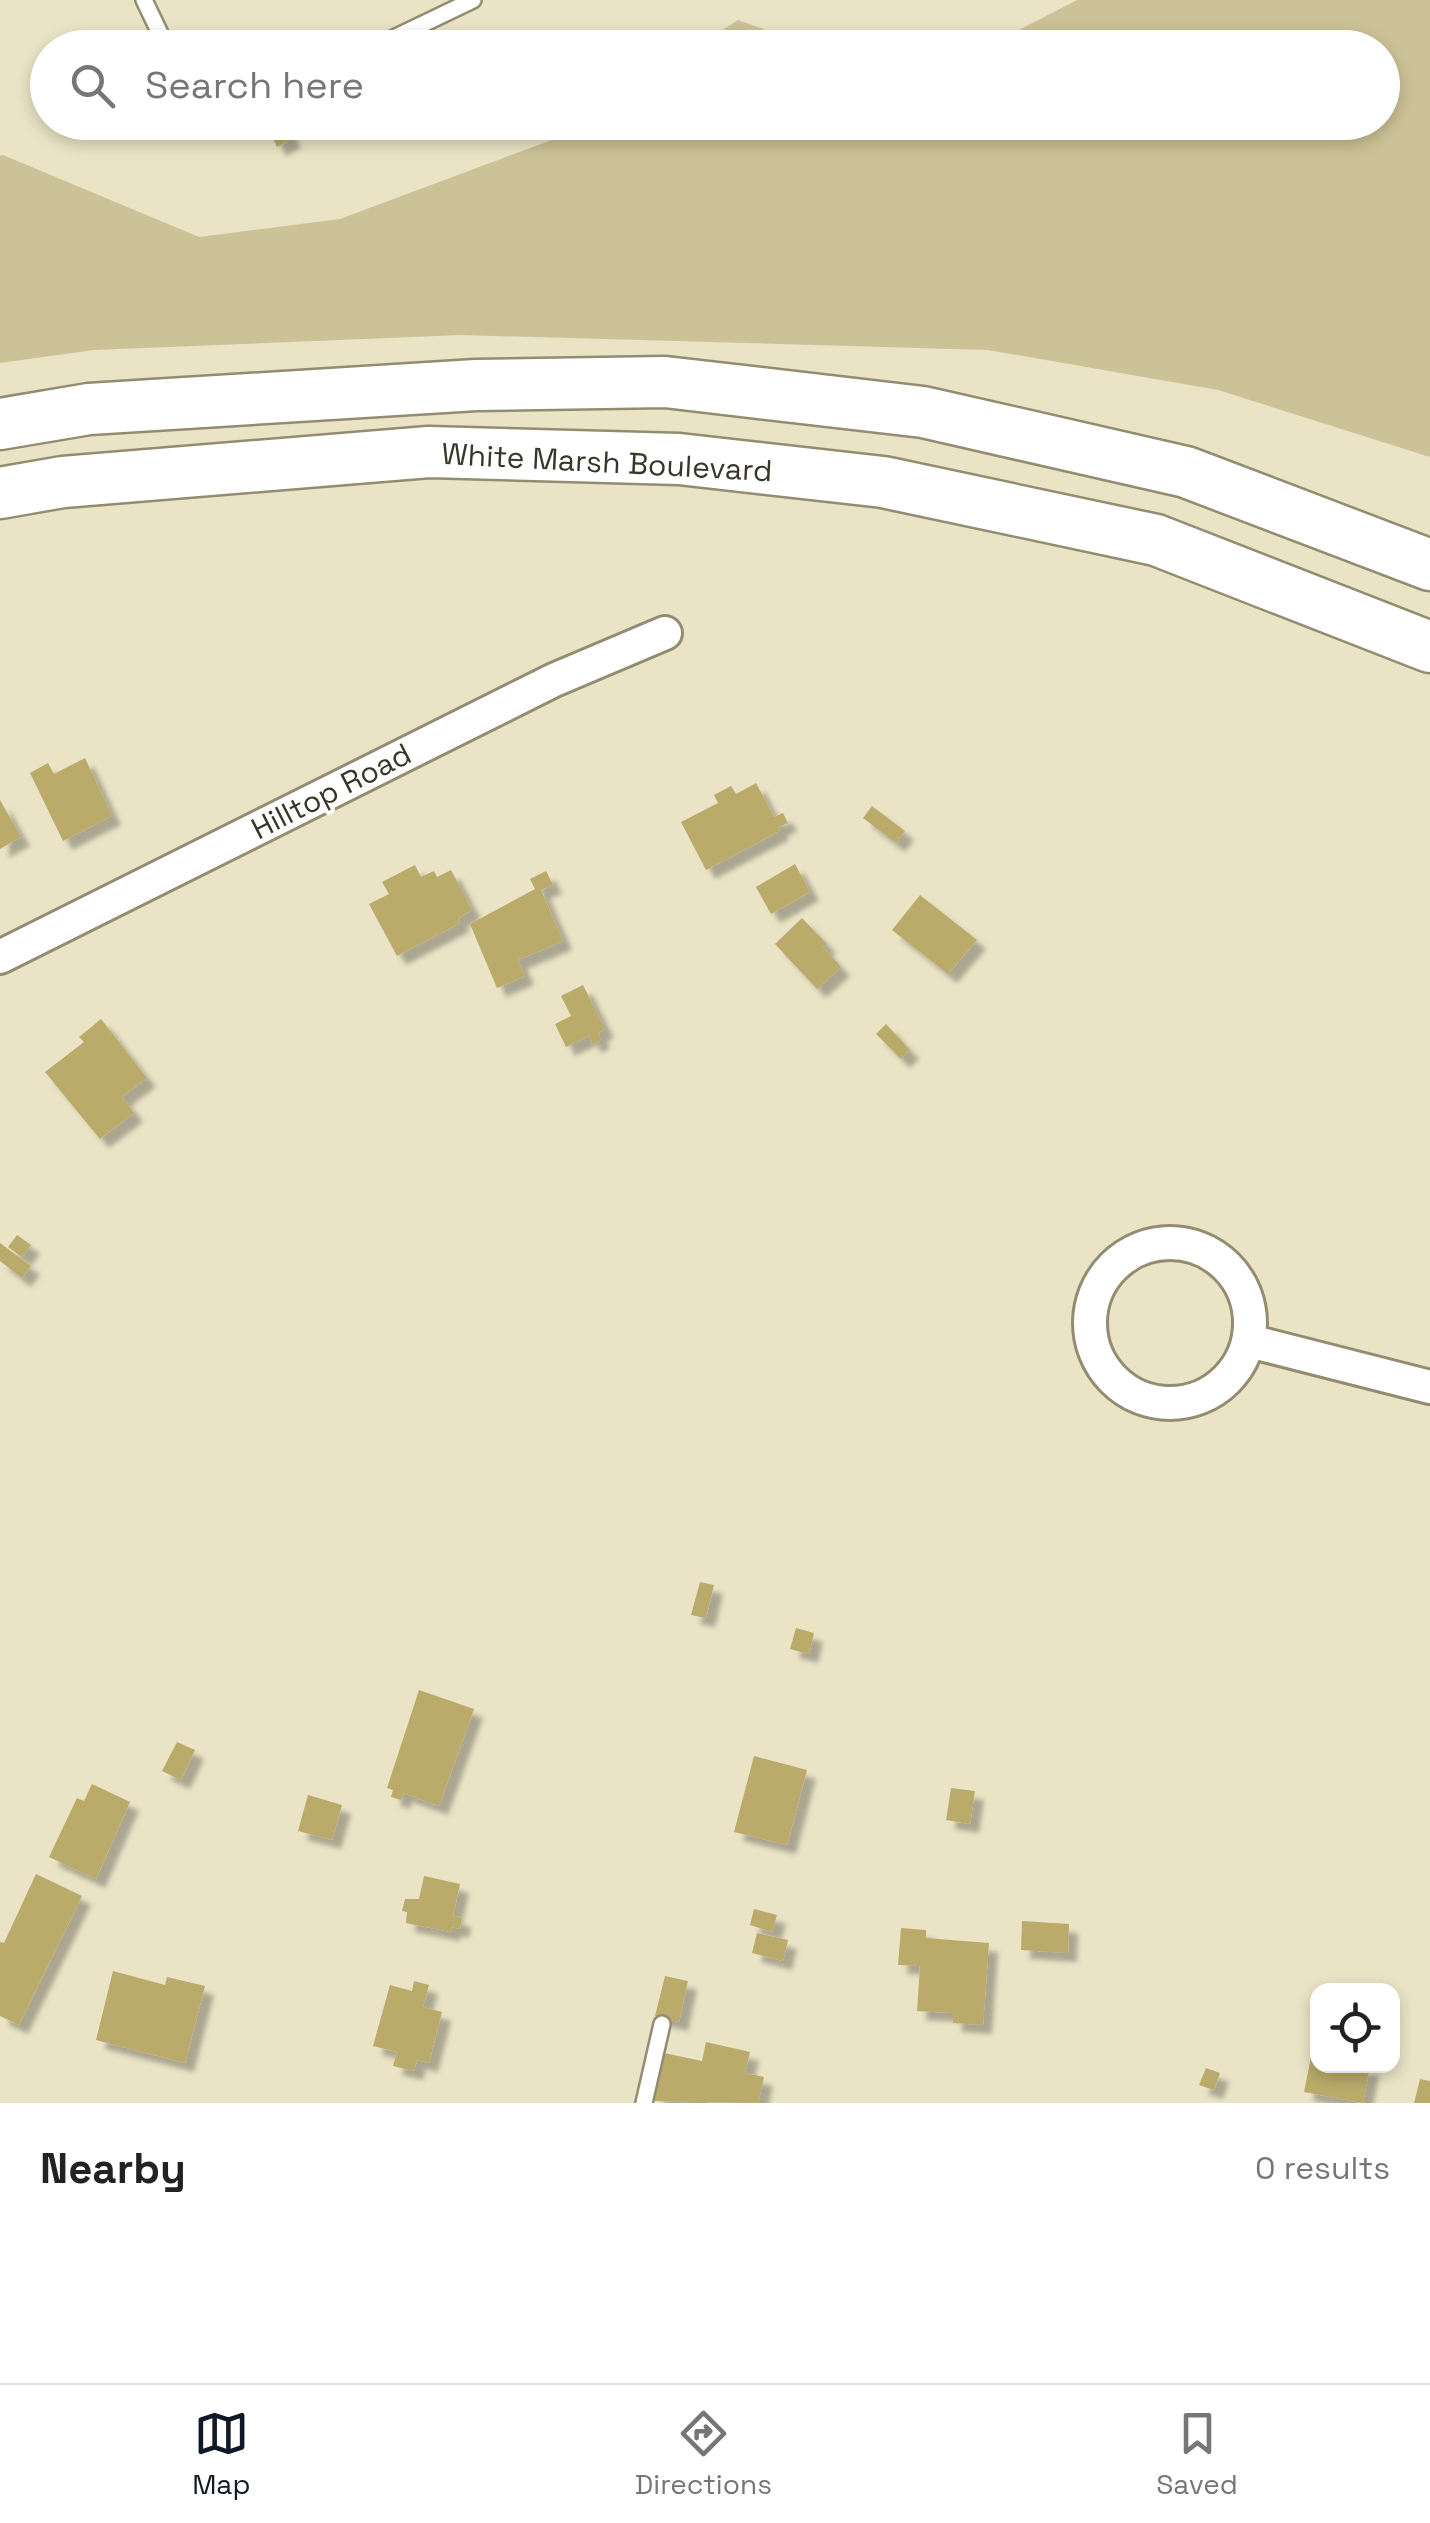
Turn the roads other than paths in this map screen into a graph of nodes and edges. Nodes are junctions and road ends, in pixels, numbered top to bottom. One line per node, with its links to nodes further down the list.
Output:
1 (144, 0): 3 (lane)
2 (473, 0): 4 (lane)
3 (158, 30)
4 (410, 30)
5 (0, 424): 7 (main road)
6 (0, 493): 9 (main road, White Marsh Boulevard)
7 (1430, 566)
8 (666, 632): 10 (street, Hilltop Road)
9 (1430, 647)
10 (0, 957)
11 (1249, 1341): 11 (street); 12 (street)
12 (1430, 1387)
13 (662, 2024): 14 (lane)
14 (644, 2103)

